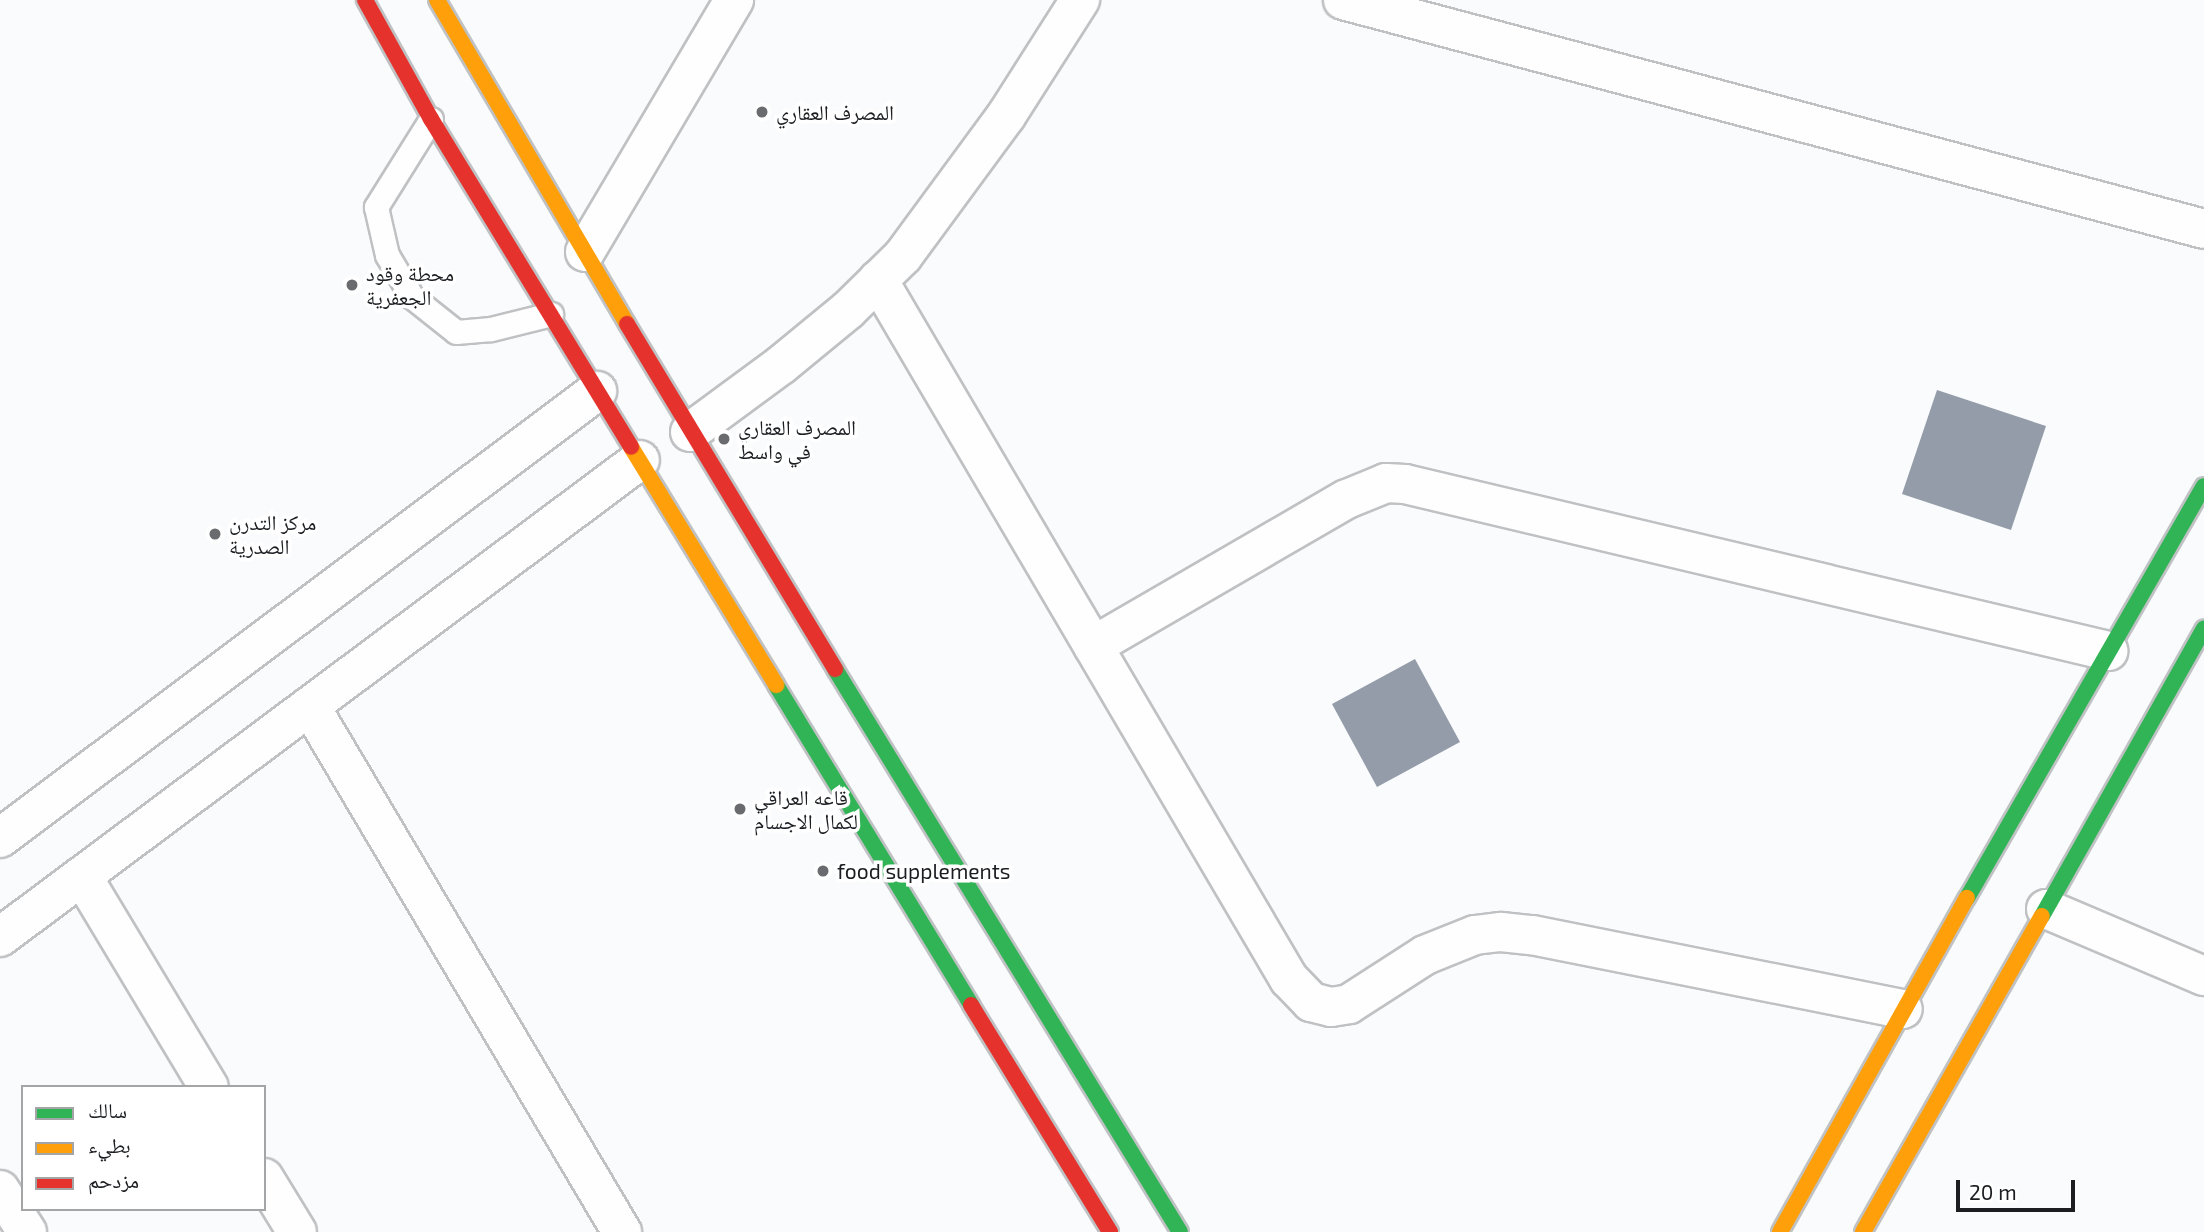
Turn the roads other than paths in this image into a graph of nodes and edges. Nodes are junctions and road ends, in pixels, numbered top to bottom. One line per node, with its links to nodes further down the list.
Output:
1 (365, 0): 6 (street)
2 (437, 0): 8 (street)
3 (734, 0): 8 (street)
4 (1080, 0): 9 (street)
5 (1343, 0): 7 (street)
6 (431, 119): 10 (street); 10 (lane)
7 (2204, 229)
8 (585, 252): 12 (street)
9 (878, 280): 12 (street); 16 (street)
10 (551, 314): 11 (street)
11 (597, 391): 13 (street); 19 (street)
12 (691, 432): 32 (street)
13 (640, 460): 18 (street); 31 (street)
14 (2204, 486): 17 (street)
15 (2204, 629): 21 (street)
16 (1093, 646): 17 (street); 24 (street)
17 (2108, 651): 24 (street)
18 (310, 706): 20 (street); 30 (street)
19 (0, 838)
20 (82, 876): 22 (street); 25 (street)
21 (2046, 909): 23 (street); 34 (street)
22 (0, 937)
23 (2204, 976)
24 (1903, 1009): 33 (street)
25 (208, 1085)
26 (266, 1181): 29 (street)
27 (0, 1190): 28 (street)
28 (27, 1232)
29 (297, 1232)
30 (622, 1232)
31 (1110, 1232)
32 (1180, 1232)
33 (1780, 1232)
34 (1863, 1232)

